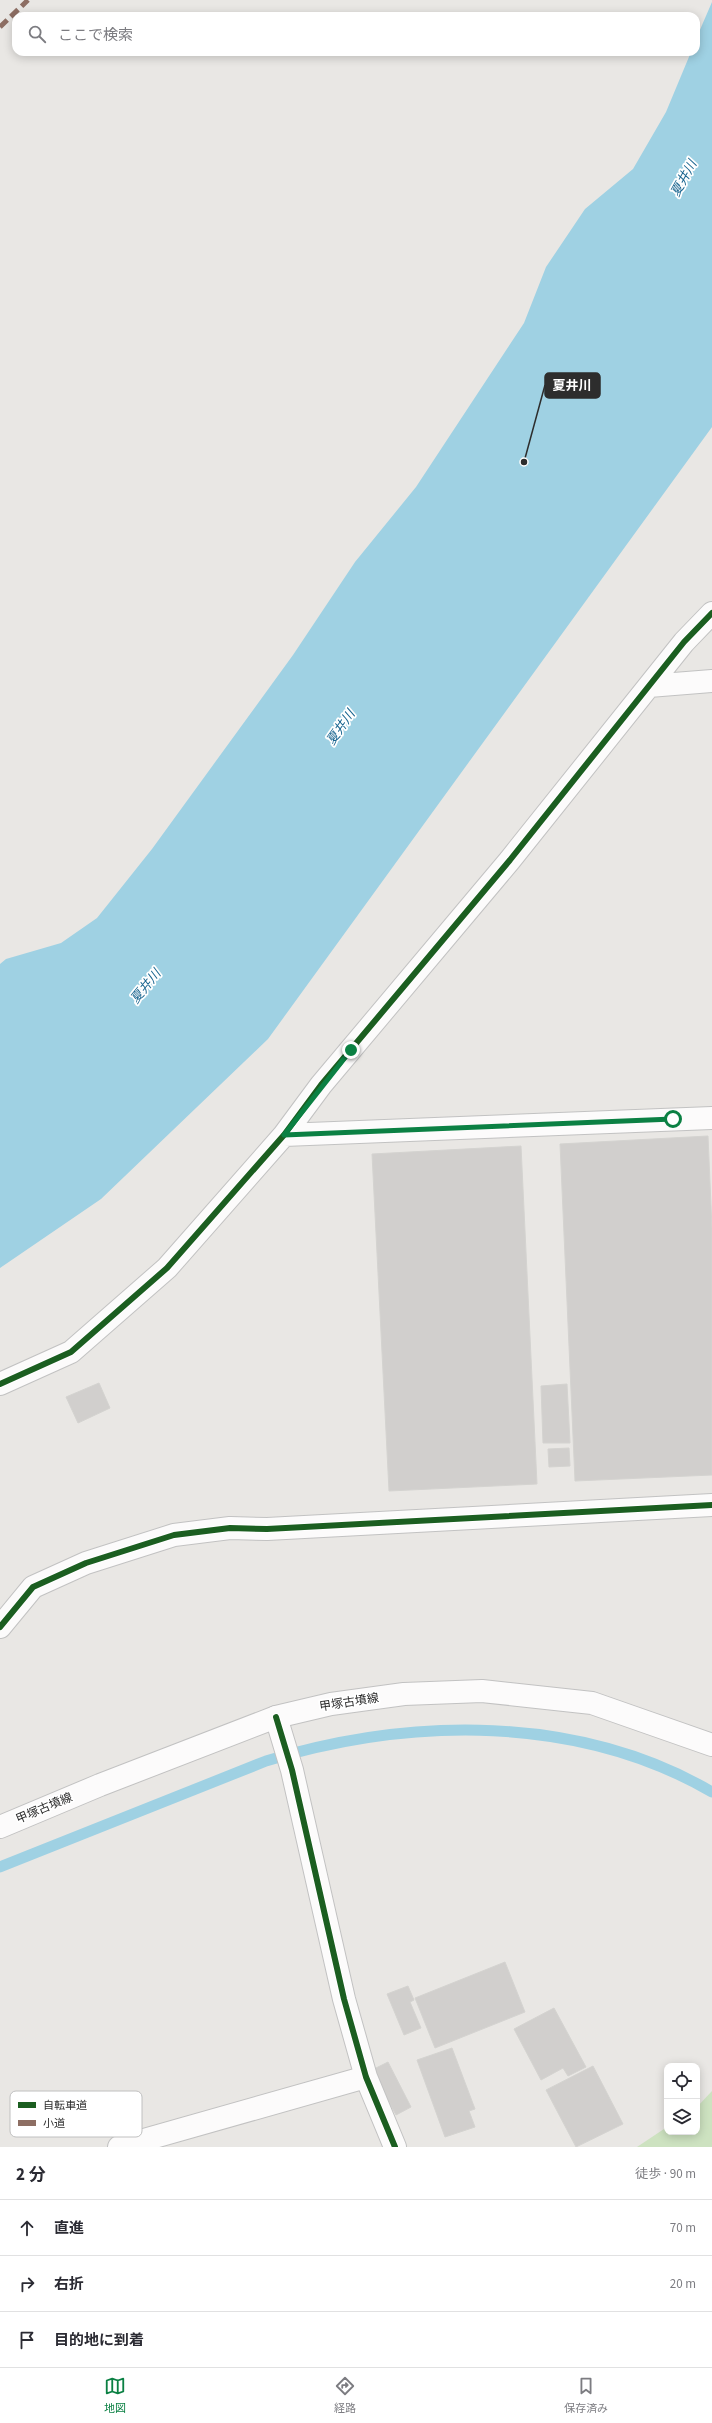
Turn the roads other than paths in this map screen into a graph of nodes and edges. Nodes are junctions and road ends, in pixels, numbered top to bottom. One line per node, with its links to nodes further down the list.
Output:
1 (712, 613): 3 (street)
2 (712, 681): 3 (street)
3 (649, 686): 5 (street)
4 (712, 1118): 5 (street)
5 (284, 1135): 6 (street)
6 (0, 1384)
7 (712, 1505): 8 (street)
8 (0, 1627)
9 (276, 1717): 10 (street, 甲塚古墳線); 11 (street, 甲塚古墳線); 12 (street)
10 (712, 1745)
11 (0, 1827)
12 (366, 2077): 13 (street); 14 (street)
13 (119, 2147)
14 (396, 2147)

